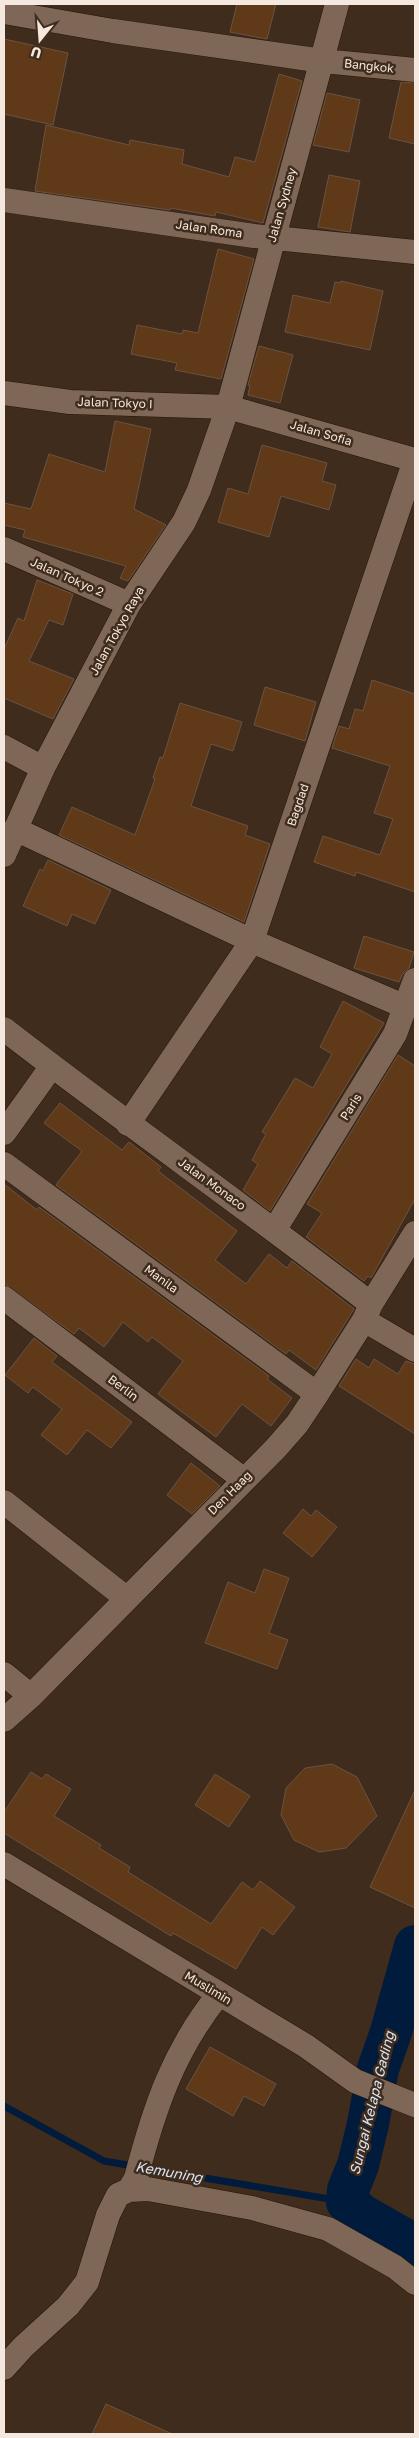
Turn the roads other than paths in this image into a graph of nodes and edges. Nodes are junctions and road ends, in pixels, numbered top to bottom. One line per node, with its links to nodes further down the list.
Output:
1 (337, 4): 3 (street, Jalan Sydney)
2 (4, 12): 3 (street, Bangkok)
3 (323, 61): 4 (street, Bangkok); 6 (street, Jalan Sydney)
4 (415, 70)
5 (4, 200): 6 (street, Jalan Roma)
6 (273, 237): 7 (street, Jalan Roma); 9 (street, Jalan Sydney)
7 (415, 252)
8 (4, 393): 9 (street, Jalan Tokyo I)
9 (228, 407): 10 (street, Jalan Sofia); 12 (street, Jalan Tokyo Raya)
10 (415, 460): 17 (street, Bagdad)
11 (4, 549): 12 (street, Jalan Tokyo 2)
12 (130, 604): 14 (street, Jalan Tokyo Raya)
13 (4, 747): 14 (street)
14 (43, 768): 15 (street, Jalan Tokyo Raya)
15 (16, 829): 16 (street, Jalan Tokyo Raya); 17 (street)
16 (4, 855)
17 (252, 941): 19 (street); 22 (street, Bagdad)
18 (415, 980): 19 (street, Paris)
19 (406, 1007): 25 (street, Paris)
20 (4, 1029): 21 (street)
21 (52, 1066): 22 (street, Jalan Monaco); 23 (street)
22 (128, 1124): 25 (street, Jalan Monaco)
23 (4, 1133)
24 (4, 1164): 30 (street, Manila)
25 (275, 1229): 28 (street, Jalan Monaco)
26 (415, 1232): 28 (street, Den Haag)
27 (4, 1298): 31 (street, Berlin)
28 (368, 1312): 29 (street, Jalan Monaco); 30 (street, Den Haag)
29 (415, 1350)
30 (317, 1394): 31 (street, Den Haag)
31 (243, 1479): 33 (street, Den Haag)
32 (4, 1502): 33 (street)
33 (126, 1598): 35 (street, Den Haag)
34 (4, 1674): 35 (street)
35 (31, 1696): 36 (street, Den Haag)
36 (4, 1720)
37 (4, 1864): 38 (street, Muslimin)
38 (219, 1994): 39 (street, Muslimin); 40 (street)
39 (415, 2105)
40 (133, 2184): 41 (street); 42 (street)
41 (415, 2284)
42 (4, 2368)

